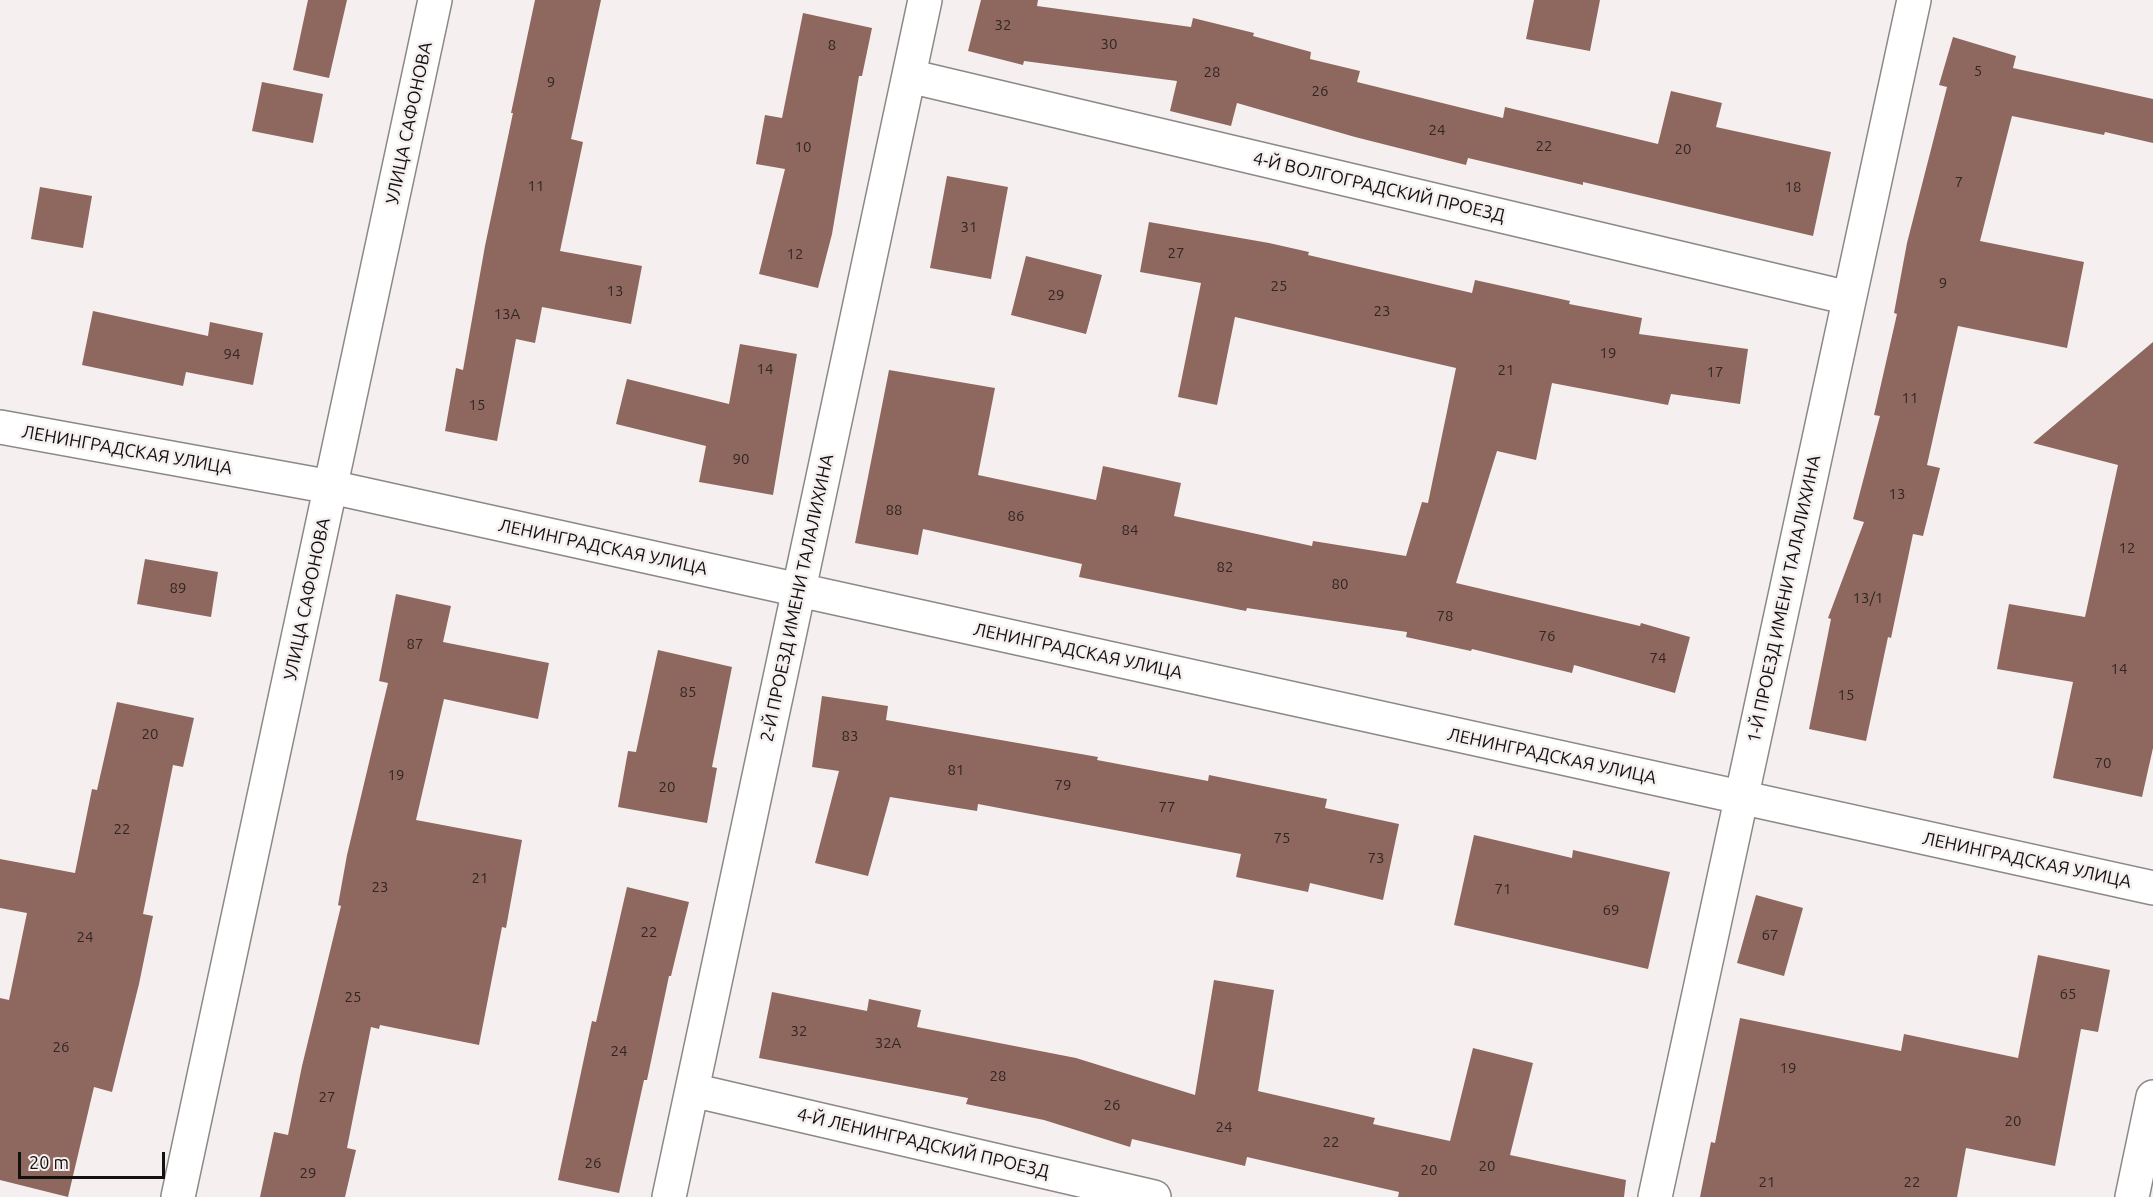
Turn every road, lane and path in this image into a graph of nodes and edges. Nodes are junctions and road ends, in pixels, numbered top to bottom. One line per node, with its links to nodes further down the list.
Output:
1 (435, 0): 7 (street, УЛИЦА САФОНОВА)
2 (925, 0): 4 (street, 2-Й ПРОЕЗД ИМЕНИ ТАЛАЛИХИНА)
3 (1914, 0): 5 (street, 1-Й ПРОЕЗД ИМЕНИ ТАЛАЛИХИНА)
4 (909, 76): 5 (street, 4-Й ВОЛГОГРАДСКИЙ ПРОЕЗД); 8 (street, 2-Й ПРОЕЗД ИМЕНИ ТАЛАЛИХИНА)
5 (1849, 298): 9 (street, 1-Й ПРОЕЗД ИМЕНИ ТАЛАЛИХИНА)
6 (0, 426): 7 (street, ЛЕНИНГРАДСКАЯ УЛИЦА)
7 (331, 487): 8 (street, ЛЕНИНГРАДСКАЯ УЛИЦА); 13 (street, УЛИЦА САФОНОВА)
8 (799, 590): 9 (street, ЛЕНИНГРАДСКАЯ УЛИЦА); 11 (street, 2-Й ПРОЕЗД ИМЕНИ ТАЛАЛИХИНА)
9 (1741, 798): 10 (street, ЛЕНИНГРАДСКАЯ УЛИЦА); 16 (street, 1-Й ПРОЕЗД ИМЕНИ ТАЛАЛИХИНА)
10 (2153, 888)
11 (692, 1090): 14 (street, 2-Й ПРОЕЗД ИМЕНИ ТАЛАЛИХИНА); 15 (street, 4-Й ЛЕНИНГРАДСКИЙ ПРОЕЗД)
12 (2153, 1097): 17 (street)
13 (178, 1197)
14 (669, 1197)
15 (1154, 1197)
16 (1654, 1197)
17 (2132, 1197)

